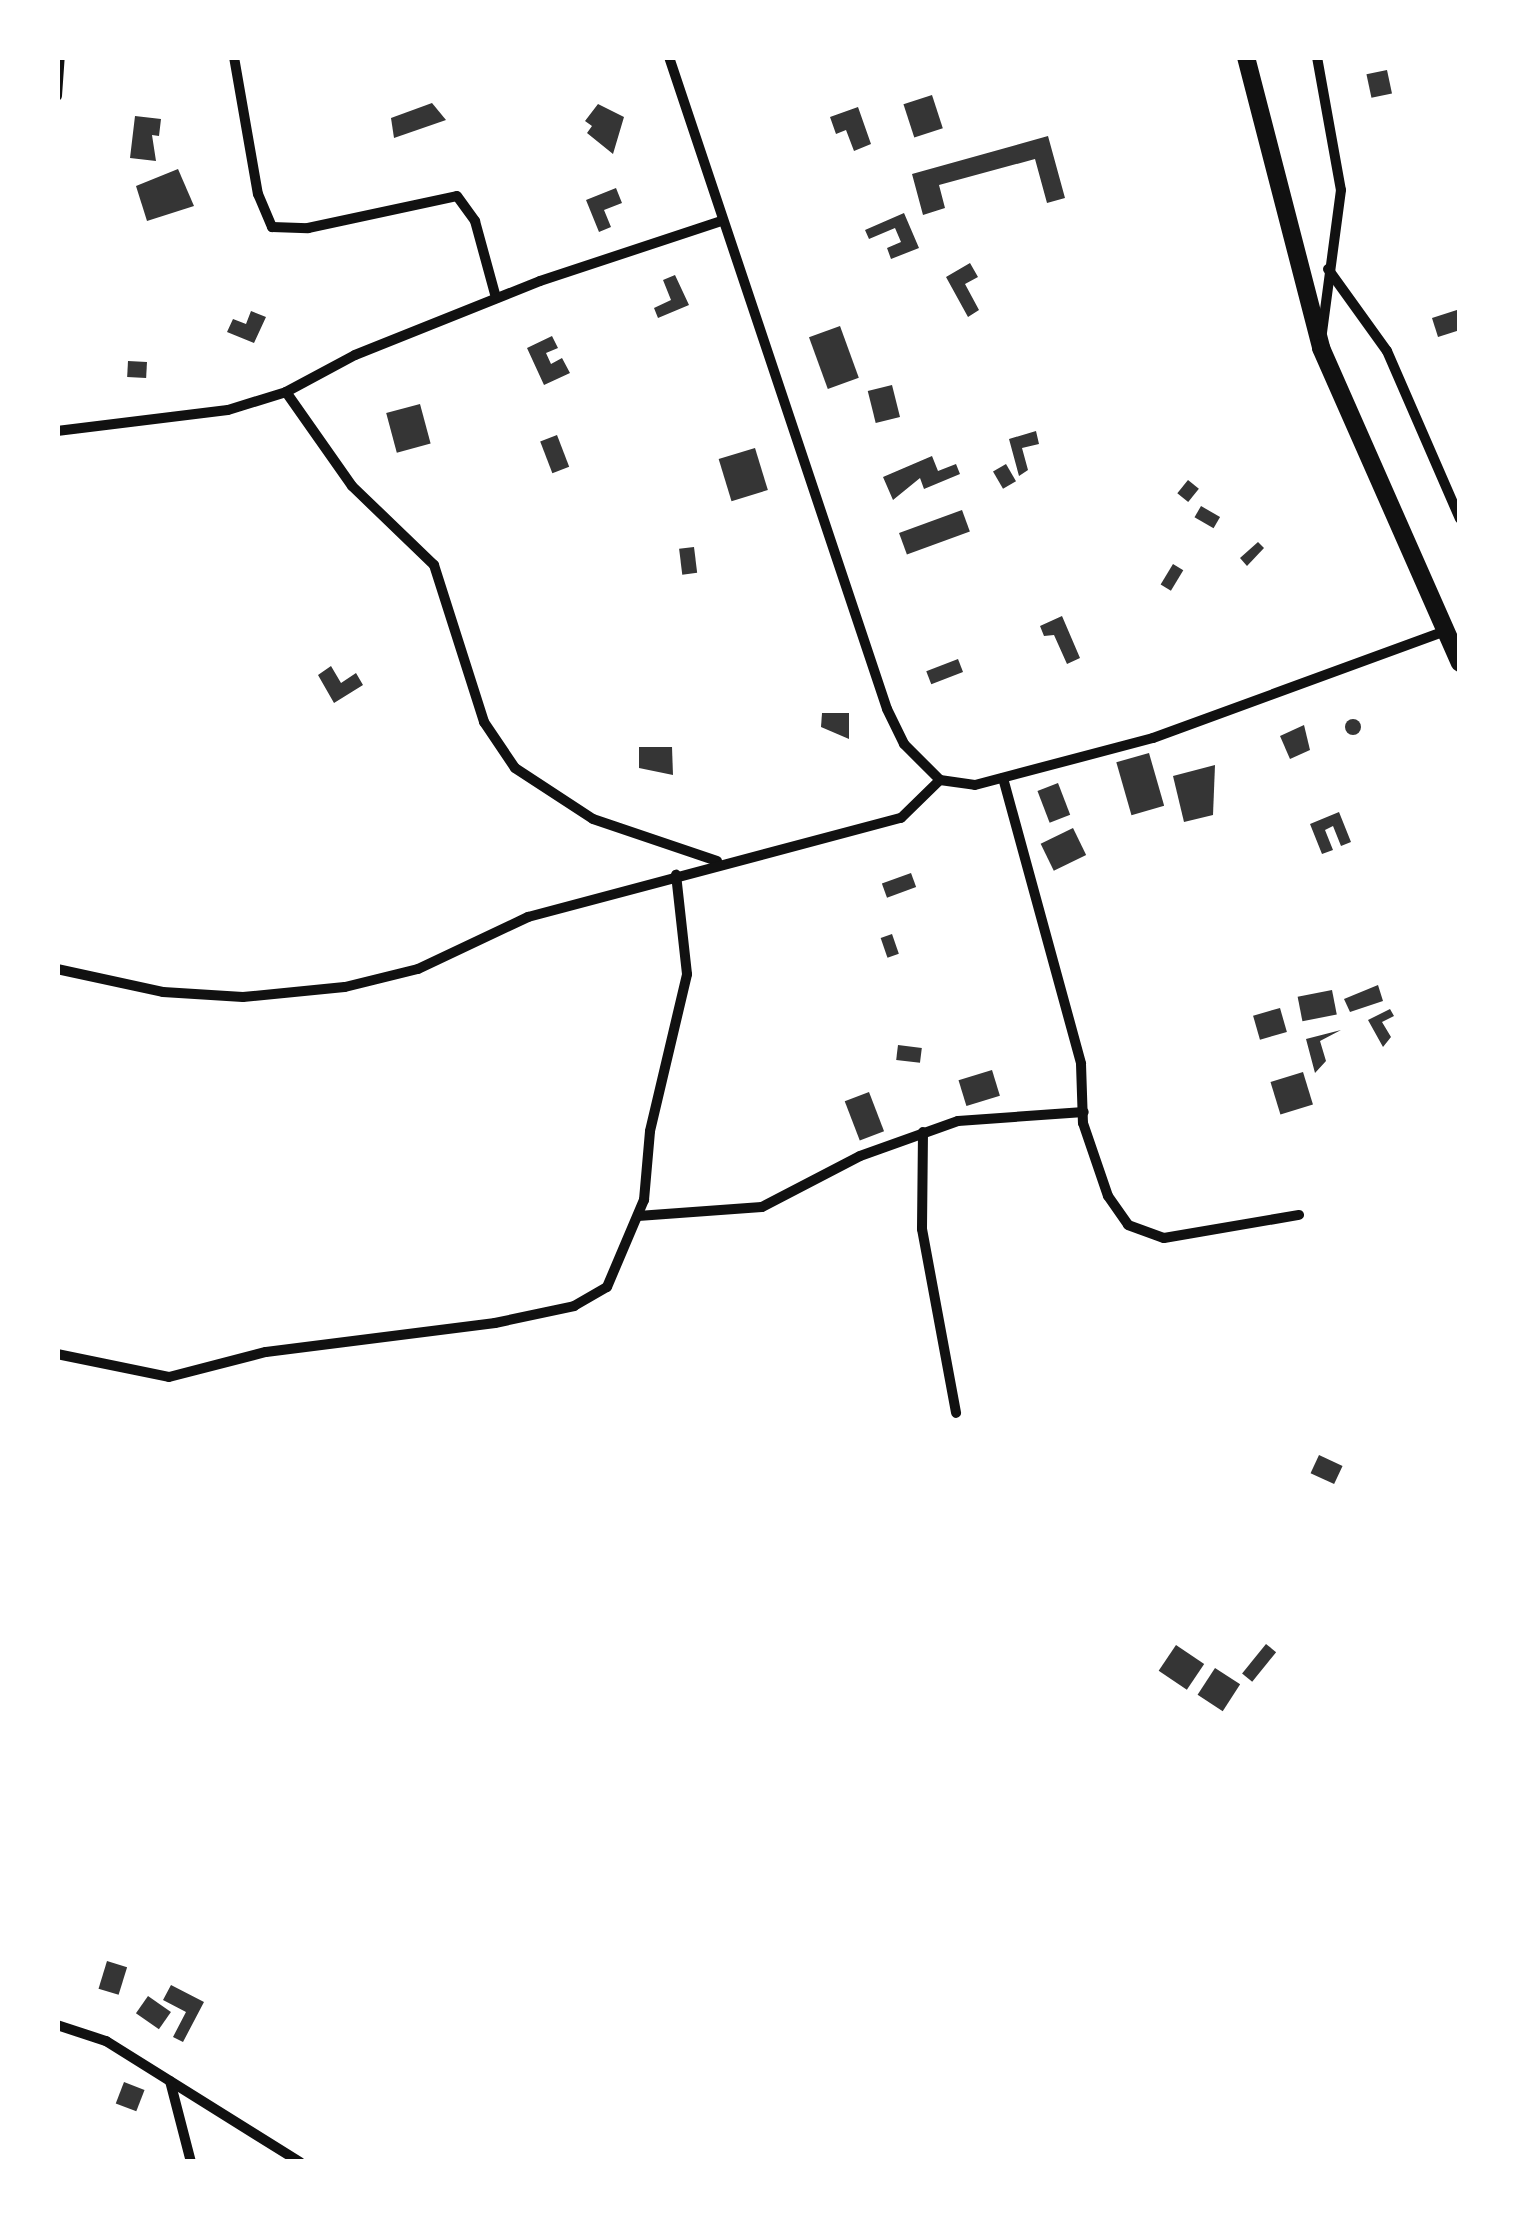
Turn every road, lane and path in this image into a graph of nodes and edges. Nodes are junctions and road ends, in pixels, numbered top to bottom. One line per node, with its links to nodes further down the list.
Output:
1 (60, 57): 6 (street)
2 (234, 57): 9 (street)
3 (669, 57): 7 (street)
4 (1246, 57): 10 (highway)
5 (1317, 57): 8 (street)
6 (57, 96)
7 (721, 220): 9 (street); 17 (street)
8 (1328, 269): 10 (street); 13 (street)
9 (496, 298): 11 (street)
10 (1321, 348): 14 (highway)
11 (286, 392): 12 (street); 18 (street)
12 (57, 430)
13 (1460, 519)
14 (1446, 631): 15 (highway); 16 (street)
15 (1460, 663)
16 (1003, 778): 17 (street); 21 (street)
17 (940, 780): 18 (street)
18 (720, 862): 19 (street)
19 (676, 875): 20 (street); 24 (street)
20 (57, 969)
21 (1084, 1112): 22 (street); 23 (street)
22 (922, 1132): 24 (street); 26 (street)
23 (1300, 1215)
24 (638, 1216): 25 (street)
25 (57, 1354)
26 (956, 1412)
27 (57, 2025): 28 (street)
28 (170, 2081): 29 (street); 30 (street)
29 (191, 2162)
30 (300, 2162)

